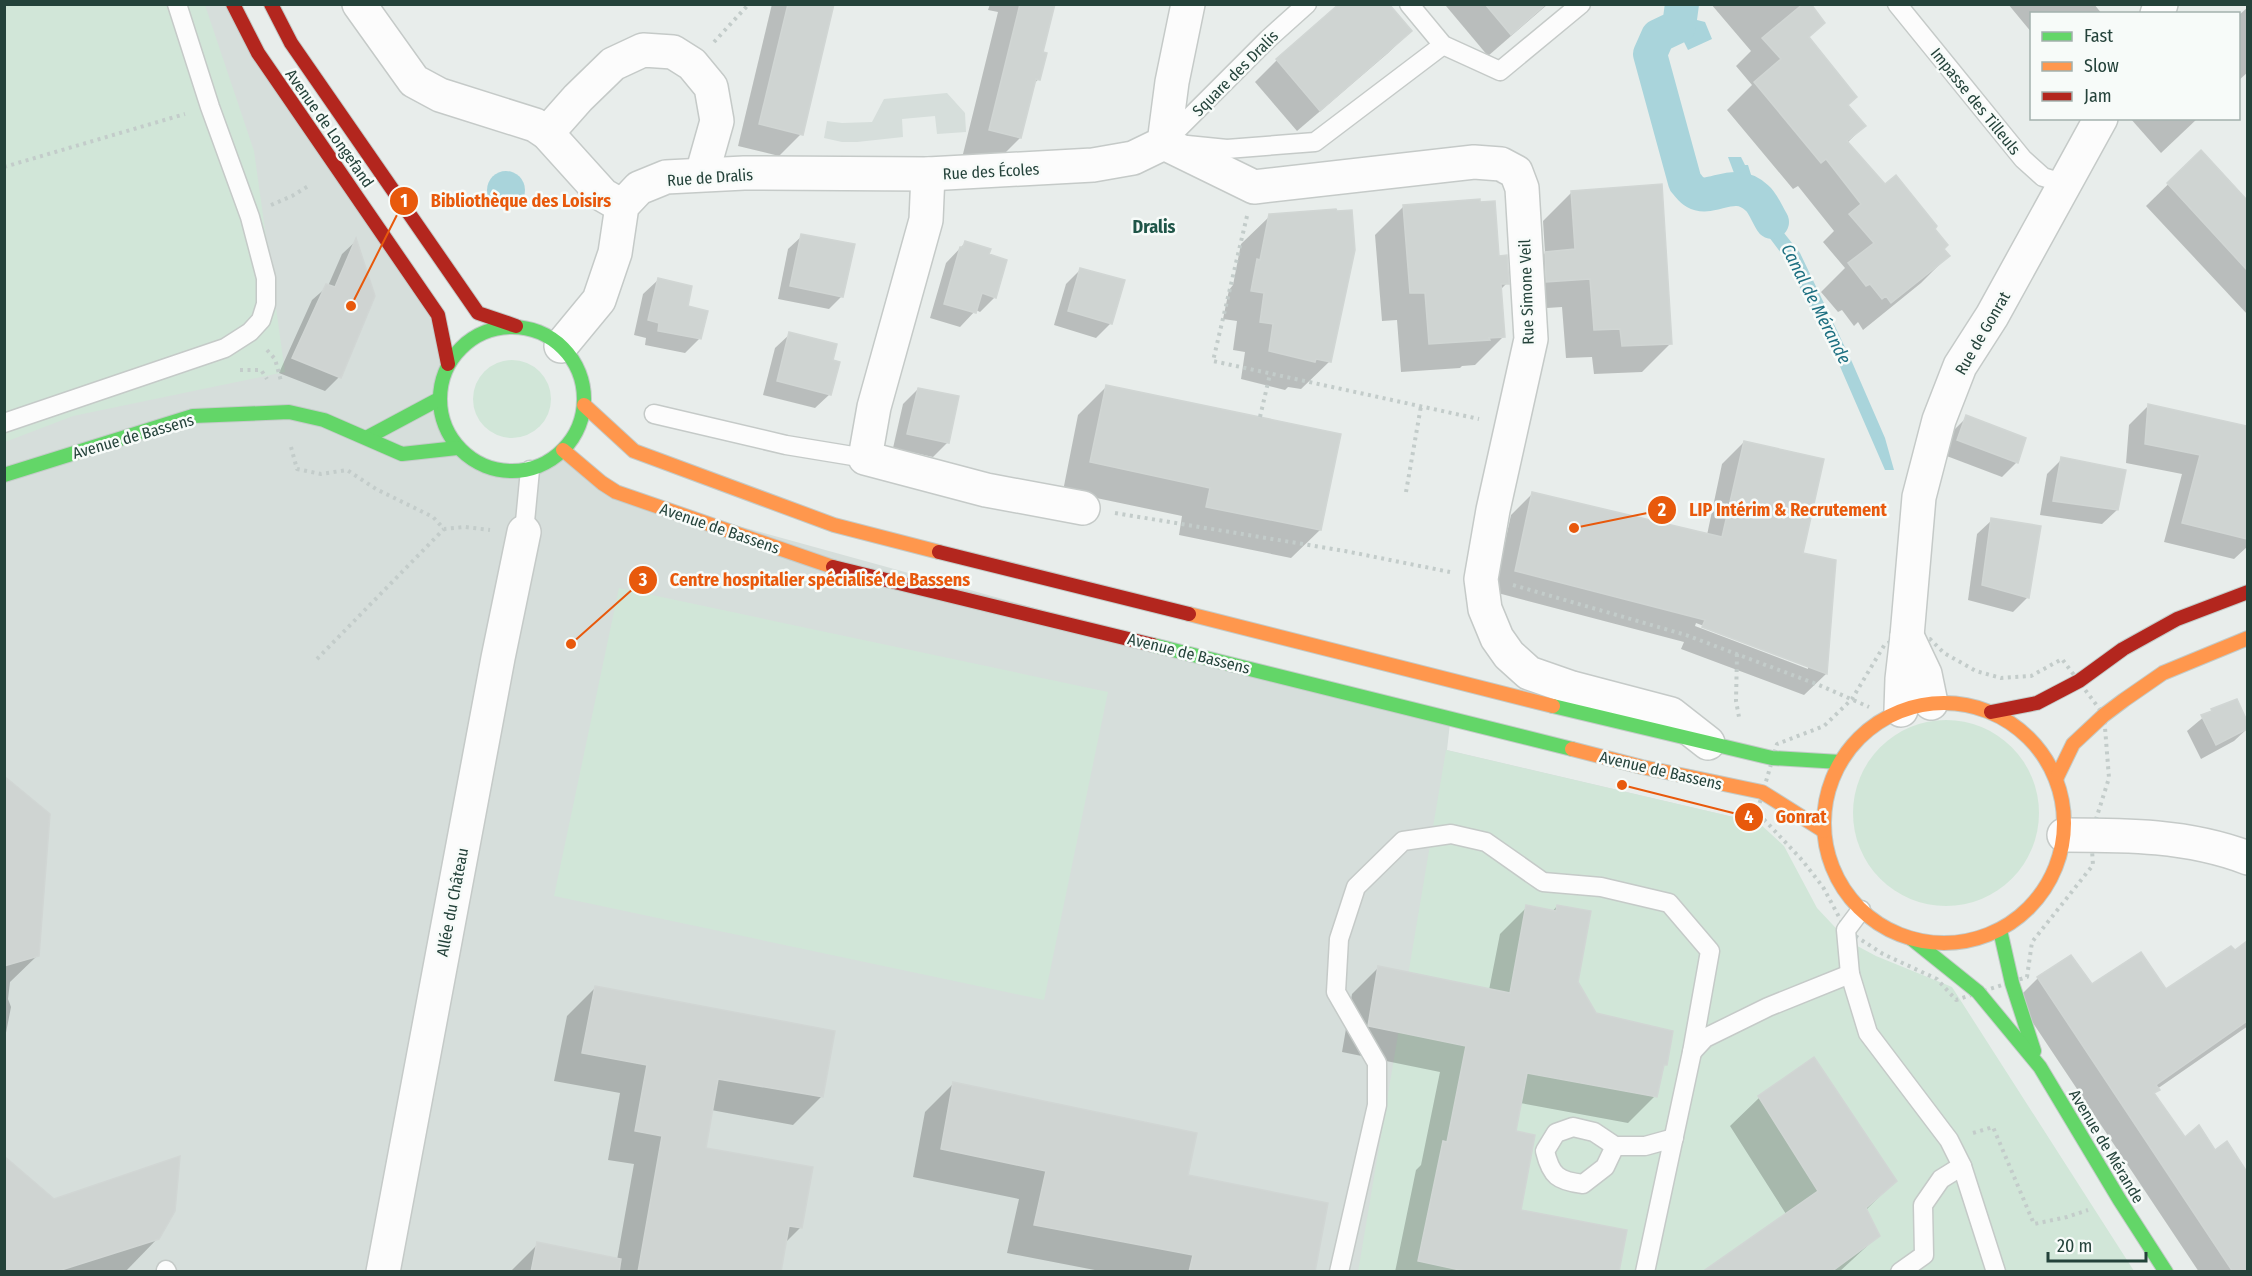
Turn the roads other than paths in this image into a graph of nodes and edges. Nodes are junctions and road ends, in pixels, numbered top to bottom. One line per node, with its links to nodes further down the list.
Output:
1 (177, 4): 24 (lane)
2 (233, 4): 20 (main road, Avenue de Longefand)
3 (271, 4): 18 (main road, Avenue de Longefand)
4 (359, 4): 12 (street)
5 (1188, 4): 13 (street)
6 (1307, 4): 13 (lane, Square des Dralis)
7 (1581, 4): 10 (lane)
8 (1897, 4): 16 (lane, Impasse des Tilleuls)
9 (1411, 5): 10 (lane)
10 (1443, 45): 13 (lane)
11 (2100, 120): 16 (street, Rue de Gonrat)
12 (547, 133): 14 (street); 17 (street)
13 (1164, 143): 15 (street, Rue des Écoles); 37 (street, Rue Simone Veil)
14 (702, 174): 15 (street, Rue de Dralis); 17 (street, Rue de Dralis)
15 (928, 174): 28 (street, Rue des Écoles)
16 (2066, 184): 35 (street, Rue de Gonrat)
17 (622, 206): 19 (street)
18 (516, 326): 19 (main road); 20 (main road)
19 (561, 346): 22 (main road)
20 (448, 364): 21 (main road)
21 (439, 399): 25 (main road); 26 (main road)
22 (584, 405): 27 (main road); 37 (main road)
23 (654, 414): 28 (lane)
24 (4, 423)
25 (368, 438): 26 (main road, Avenue de Bassens); 30 (main road, Avenue de Bassens)
26 (458, 448): 29 (main road)
27 (563, 450): 29 (main road); 40 (main road, Avenue de Bassens)
28 (866, 458): 31 (street)
29 (530, 470): 32 (lane)
30 (4, 475)
31 (1083, 508)
32 (524, 532): 52 (street, Allée du Château)
33 (2247, 592): 36 (main road)
34 (2247, 638): 39 (main road)
35 (1907, 709): 36 (main road); 38 (main road)
36 (1991, 712): 39 (main road)
37 (1708, 743): 38 (main road)
38 (1840, 762): 40 (main road)
39 (2056, 779): 41 (main road)
40 (1824, 831): 43 (main road)
41 (2064, 835): 42 (street); 44 (main road)
42 (2247, 858)
43 (1861, 910): 45 (main road); 46 (lane)
44 (2000, 930): 45 (main road); 48 (main road, Avenue de Mérande)
45 (1912, 939): 48 (main road, Avenue de Mérande)
46 (1850, 974): 47 (lane); 51 (lane)
47 (1692, 1052): 49 (lane); 53 (lane)
48 (2040, 1067): 57 (main road, Avenue de Mérande)
49 (1674, 1138): 50 (lane); 54 (lane)
50 (1615, 1146)
51 (1962, 1166): 55 (lane); 56 (lane)
52 (383, 1272)
53 (1339, 1272)
54 (1645, 1272)
55 (1900, 1272)
56 (1996, 1272)
57 (2166, 1272)

